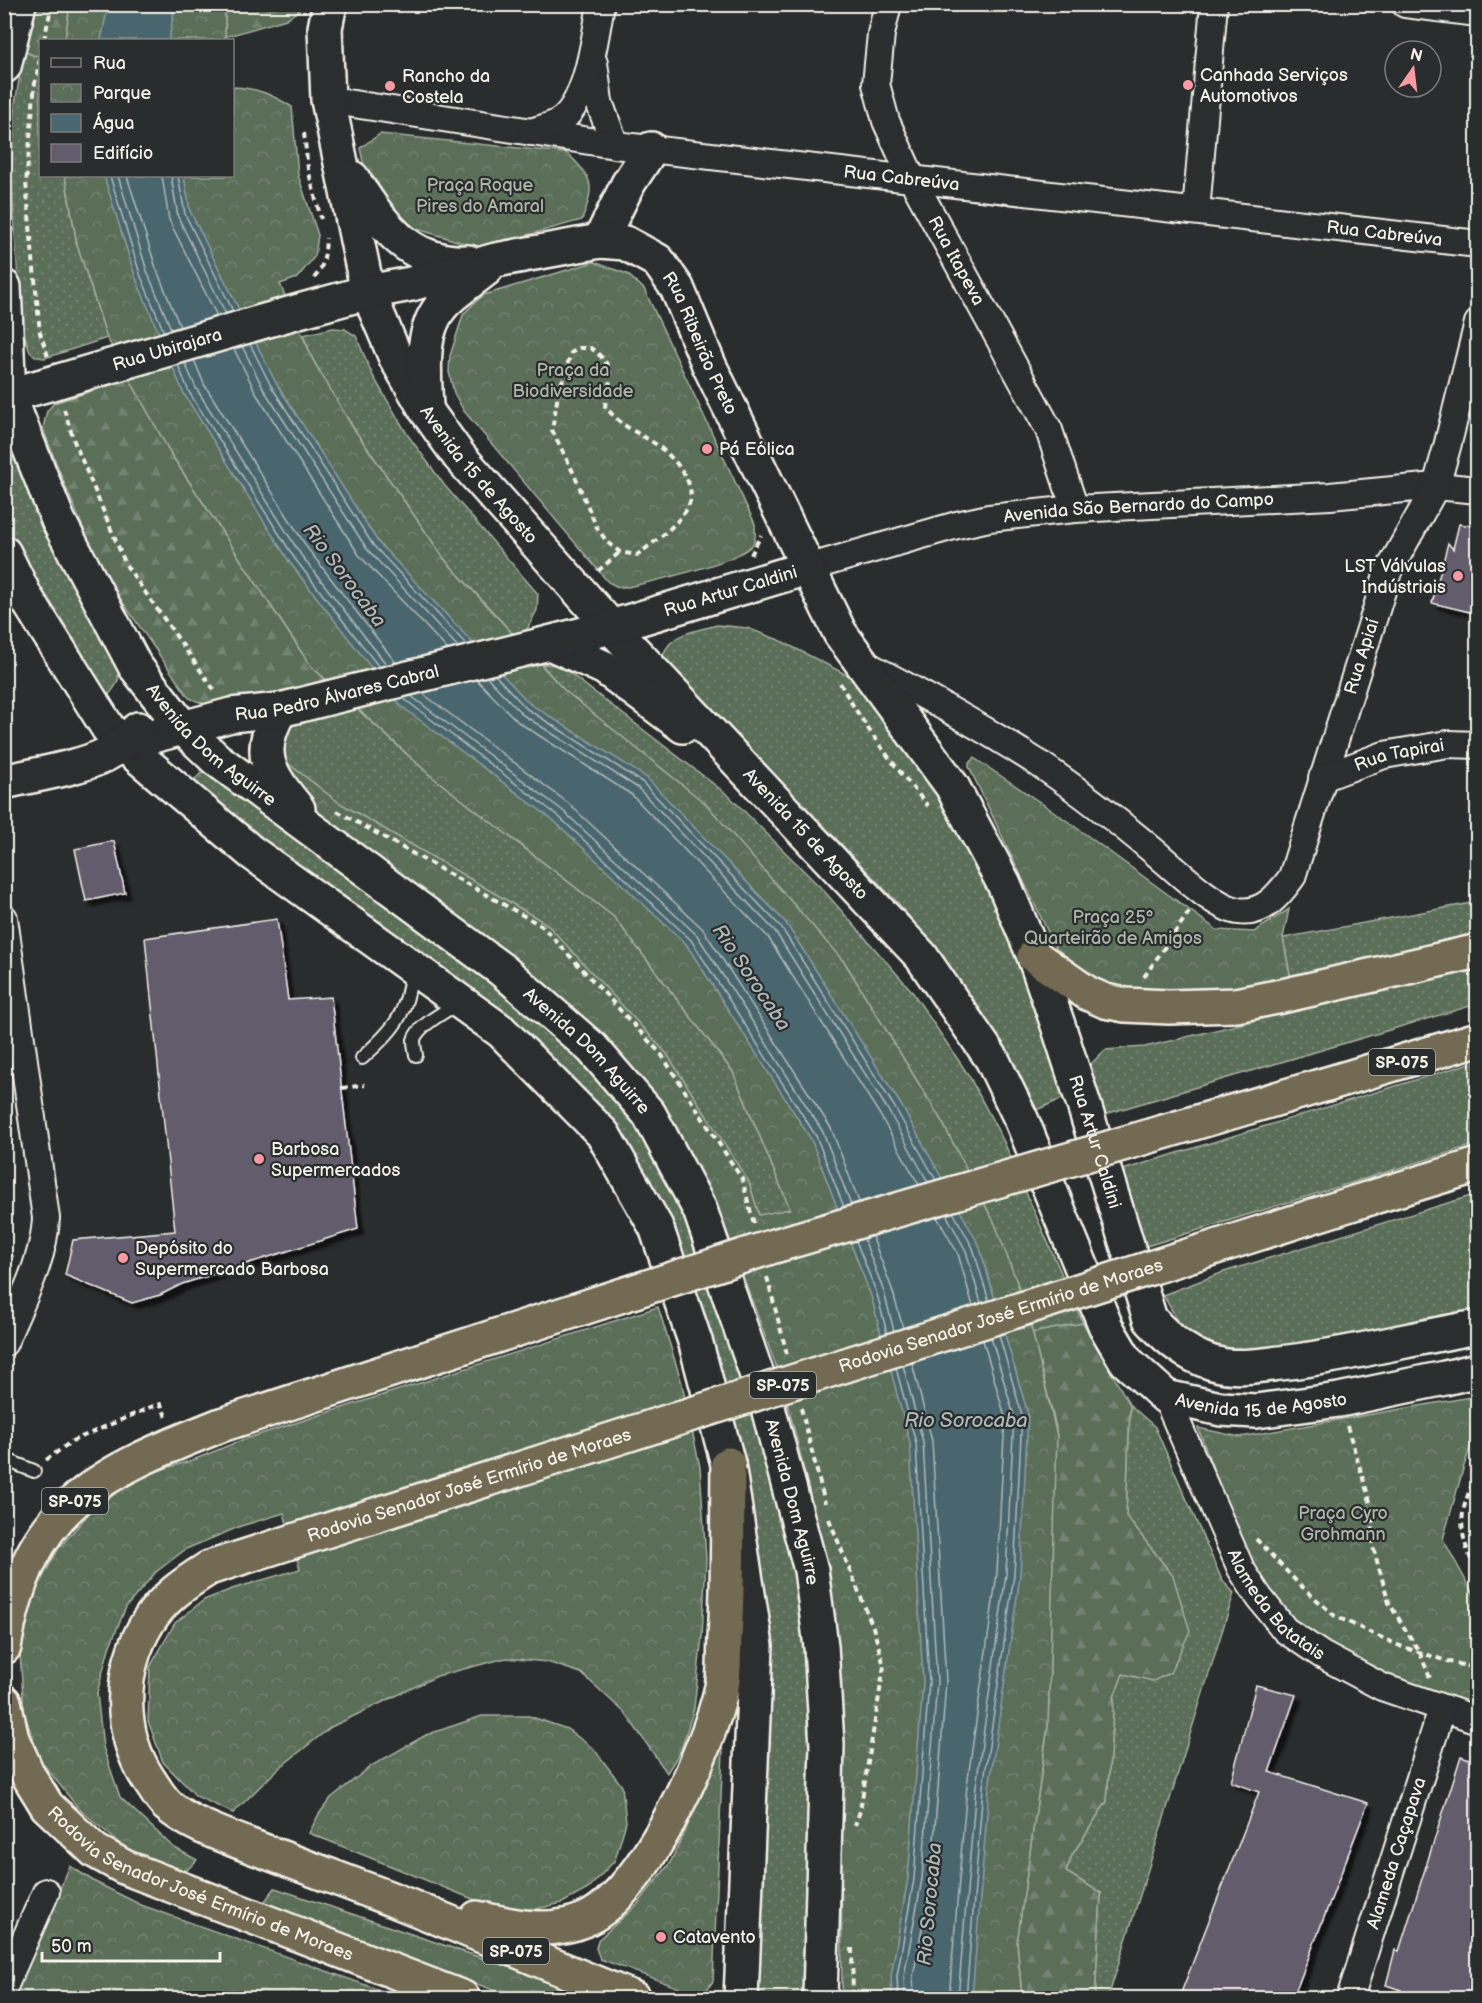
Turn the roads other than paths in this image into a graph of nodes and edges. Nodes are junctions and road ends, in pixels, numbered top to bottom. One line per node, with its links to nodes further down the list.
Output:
1 (19, 4): 9 (main road)
2 (330, 4): 10 (main road, Avenida 15 de Agosto)
3 (601, 4): 8 (street)
4 (888, 4): 15 (street, Rua Itapeva)
5 (1214, 4): 16 (street)
6 (1405, 4): 7 (street)
7 (1478, 13)
8 (593, 51): 11 (street); 12 (street)
9 (4, 66)
10 (328, 100): 11 (street, Rua Cabreúva); 14 (main road, Avenida 15 de Agosto)
11 (531, 132): 12 (street, Rua Cabreúva)
12 (615, 145): 13 (street, Rua Cabreúva)
13 (651, 149): 15 (street, Rua Cabreúva); 17 (main road)
14 (342, 162): 19 (main road); 21 (main road, Avenida 15 de Agosto)
15 (912, 179): 16 (street, Rua Cabreúva); 27 (street, Rua Itapeva)
16 (1196, 211): 18 (street, Rua Cabreúva)
17 (600, 241): 19 (main road, Rua Ribeirão Preto); 29 (main road, Rua Ribeirão Preto)
18 (1478, 244)
19 (496, 260): 21 (main road, Rua Ribeirão Preto); 24 (main road)
20 (4, 287): 23 (main road, Avenida Dom Aguirre)
21 (368, 292): 23 (main road, Rua Ubirajara); 24 (main road, Avenida 15 de Agosto)
22 (1478, 324): 25 (street, Rua Apiaí)
23 (7, 396): 33 (main road, Avenida Dom Aguirre)
24 (426, 410): 30 (main road, Avenida 15 de Agosto)
25 (1436, 486): 26 (street, Avenida São Bernardo do Campo); 27 (street, Avenida São Bernardo do Campo); 39 (street, Rua Apiaí)
26 (1478, 490)
27 (1075, 508): 29 (street, Avenida São Bernardo do Campo)
28 (4, 553): 36 (main road)
29 (807, 568): 30 (main road, Rua Artur Caldini); 32 (main road, Rua Artur Caldini)
30 (611, 627): 31 (main road, Rua Artur Caldini); 38 (main road, Avenida 15 de Agosto)
31 (546, 644): 34 (main road, Rua Pedro Álvares Cabral); 38 (main road)
32 (860, 661): 42 (street, Rua Artur Caldini); 45 (main road, Rua Artur Caldini)
33 (135, 666): 35 (main road, Avenida Dom Aguirre); 36 (main road, Rua Pedro Álvares Cabral)
34 (289, 707): 35 (main road, Rua Pedro Álvares Cabral); 41 (main road)
35 (183, 728): 36 (main road, Rua Pedro Álvares Cabral); 41 (main road, Avenida Dom Aguirre)
36 (123, 744): 40 (main road, Rua Pedro Álvares Cabral); 46 (main road)
37 (1478, 745): 39 (street, Rua Tapirai)
38 (745, 772): 56 (main road, Avenida 15 de Agosto)
39 (1322, 778): 42 (street, Rua Apiaí)
40 (4, 782)
41 (325, 840): 70 (main road, Avenida Dom Aguirre)
42 (1257, 910)
43 (4, 918): 48 (street)
44 (1478, 951): 45 (highway)
45 (1034, 956): 53 (main road, Rua Artur Caldini)
46 (411, 966): 47 (main road); 51 (lane)
47 (462, 1001): 50 (lane); 58 (main road)
48 (12, 1035): 54 (street)
49 (1478, 1039): 60 (highway, SP-075, bridge)
50 (416, 1055)
51 (362, 1058)
52 (1478, 1164): 65 (highway, Rodovia Senador José Ermírio de Moraes / SP-075, bridge)
53 (1473, 1334)
54 (4, 1343)
55 (1478, 1370): 56 (main road, Avenida 15 de Agosto)
56 (1166, 1398): 62 (street, Alameda Batatais)
57 (4, 1459): 59 (lane)
58 (728, 1464): 65 (highway); 69 (main road)
59 (34, 1471)
60 (4, 1647)
61 (4, 1702): 67 (highway, Rodovia Senador José Ermírio de Moraes)
62 (1442, 1709): 63 (street, Alameda Batatais); 71 (street, Alameda Caçapava)
63 (1478, 1720)
64 (46, 1892): 66 (street)
65 (400, 1902): 68 (highway, Rodovia Senador José Ermírio de Moraes / SP-075)
66 (4, 1987)
67 (463, 1998)
68 (633, 1998)
69 (741, 1998)
70 (820, 1998)
71 (1350, 1998)

